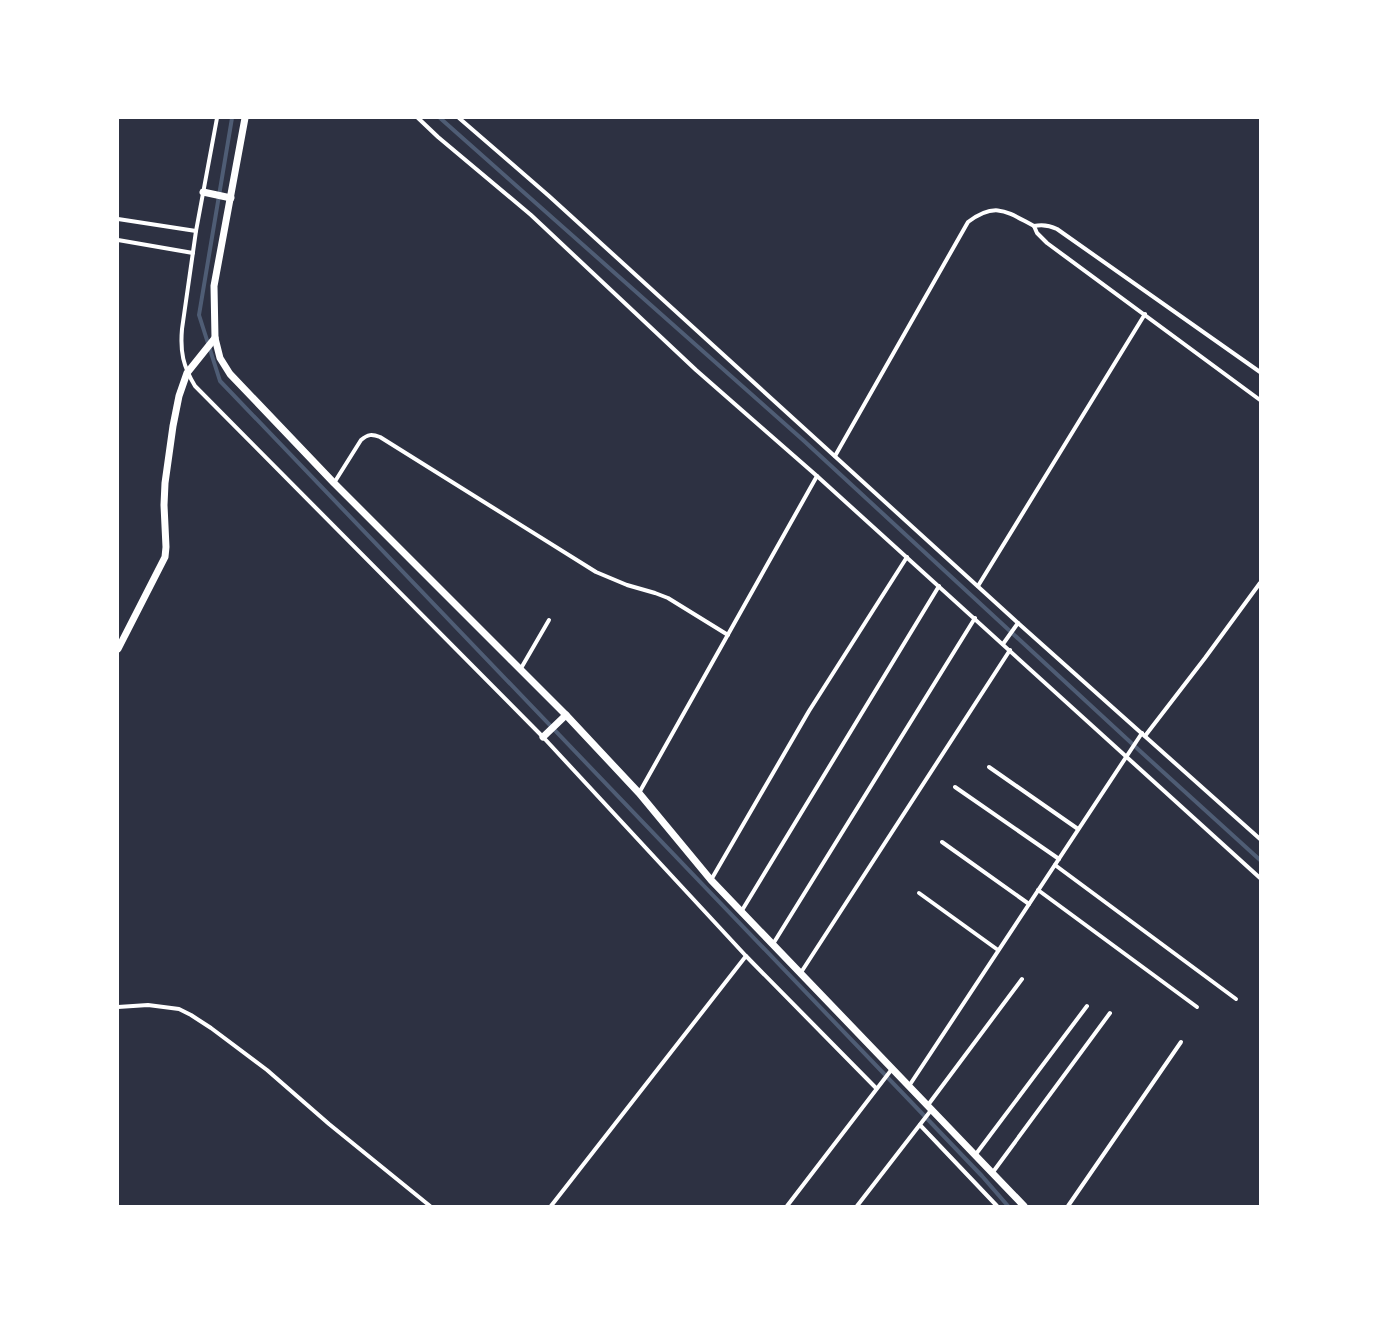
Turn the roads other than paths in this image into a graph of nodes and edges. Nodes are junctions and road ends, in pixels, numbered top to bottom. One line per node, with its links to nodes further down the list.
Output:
1 (217, 118): 5 (street)
2 (245, 118): 6 (street)
3 (418, 118): 18 (street)
4 (459, 118): 17 (street)
5 (203, 192): 6 (street); 9 (street)
6 (228, 197): 13 (street)
7 (118, 218): 9 (street)
8 (1034, 226): 12 (street); 15 (street); 17 (street)
9 (196, 231): 11 (street)
10 (118, 240): 11 (street)
11 (192, 253): 14 (street)
12 (1145, 314): 16 (street); 23 (street)
13 (212, 340): 14 (street); 19 (street)
14 (187, 372): 29 (street); 34 (street)
15 (1260, 372)
16 (1260, 400)
17 (835, 456): 23 (street)
18 (817, 476): 20 (street); 27 (street)
19 (334, 483): 27 (street); 31 (street)
20 (907, 557): 22 (street); 46 (street)
21 (1260, 583): 35 (street)
22 (939, 586): 24 (street); 50 (street)
23 (978, 586): 26 (street)
24 (975, 618): 28 (street); 51 (street)
25 (549, 620): 31 (street)
26 (1018, 623): 28 (street); 33 (street)
27 (728, 635): 39 (street)
28 (1004, 644): 30 (street)
29 (118, 649)
30 (1010, 650): 36 (street); 54 (street)
31 (520, 670): 32 (street)
32 (564, 717): 34 (street); 39 (street)
33 (1142, 733): 35 (street); 36 (street)
34 (545, 735): 53 (street)
35 (1145, 736): 41 (street)
36 (1126, 756): 40 (street); 45 (street)
37 (989, 767): 40 (street)
38 (955, 787): 43 (street)
39 (639, 793): 46 (street)
40 (1078, 828): 43 (street)
41 (1260, 839)
42 (942, 842): 49 (street)
43 (1059, 859): 44 (street)
44 (1055, 865): 47 (street); 56 (street)
45 (1260, 878)
46 (711, 880): 50 (street)
47 (1038, 890): 49 (street); 59 (street)
48 (919, 893): 52 (street)
49 (1029, 904): 52 (street)
50 (741, 912): 51 (street)
51 (772, 944): 54 (street)
52 (998, 950): 63 (street)
53 (746, 956): 64 (street); 70 (street)
54 (800, 974): 62 (street)
55 (1022, 979): 65 (street)
56 (1236, 999)
57 (1087, 1006): 67 (street)
58 (118, 1007): 69 (street)
59 (1198, 1007)
60 (1110, 1013): 68 (street)
61 (1180, 1042): 75 (street)
62 (891, 1070): 63 (street); 64 (street)
63 (909, 1086): 65 (street)
64 (876, 1088): 71 (street)
65 (930, 1109): 66 (street); 67 (street)
66 (920, 1125): 72 (street); 73 (street)
67 (976, 1154): 68 (street)
68 (993, 1172): 74 (street)
69 (430, 1206)
70 (551, 1206)
71 (787, 1206)
72 (857, 1206)
73 (997, 1206)
74 (1024, 1206)
75 (1068, 1206)

